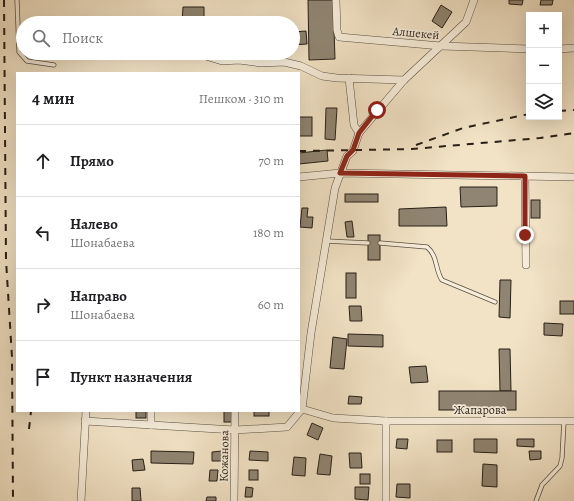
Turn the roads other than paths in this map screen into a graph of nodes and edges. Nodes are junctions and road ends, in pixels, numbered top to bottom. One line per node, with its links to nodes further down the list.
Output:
1 (17, 0): 4 (lane)
2 (336, 0): 5 (street, Алшекей)
3 (474, 0): 5 (street)
4 (17, 16)
5 (441, 46): 7 (street, Алшекей); 15 (street)
6 (574, 48): 8 (street)
7 (526, 49)
8 (562, 49)
9 (26, 60): 13 (lane)
10 (219, 60): 12 (street)
11 (239, 60): 14 (street)
12 (239, 60)
13 (54, 66)
14 (349, 78): 15 (street); 16 (street)
15 (404, 80): 16 (street)
16 (359, 133): 17 (street)
17 (340, 173): 18 (street); 19 (street); 21 (street)
18 (525, 176): 20 (street); 24 (street)
19 (300, 177)
20 (574, 177)
21 (326, 241): 22 (lane); 26 (street)
22 (368, 242)
23 (380, 243): 25 (lane)
24 (526, 265)
25 (495, 302)
26 (302, 409): 27 (street); 33 (street, Жапарова)
27 (300, 411)
28 (86, 412): 32 (street)
29 (151, 412): 36 (street)
30 (235, 412): 37 (street, Кожанова)
31 (300, 412): 37 (street)
32 (85, 421): 36 (street); 38 (street)
33 (386, 421): 34 (street, Жапарова); 40 (street)
34 (564, 421): 35 (street, Жапарова); 41 (lane)
35 (574, 421)
36 (151, 425): 37 (street)
37 (235, 430): 39 (street, Кожанова)
38 (82, 501)
39 (234, 501)
40 (386, 501)
41 (536, 501)

